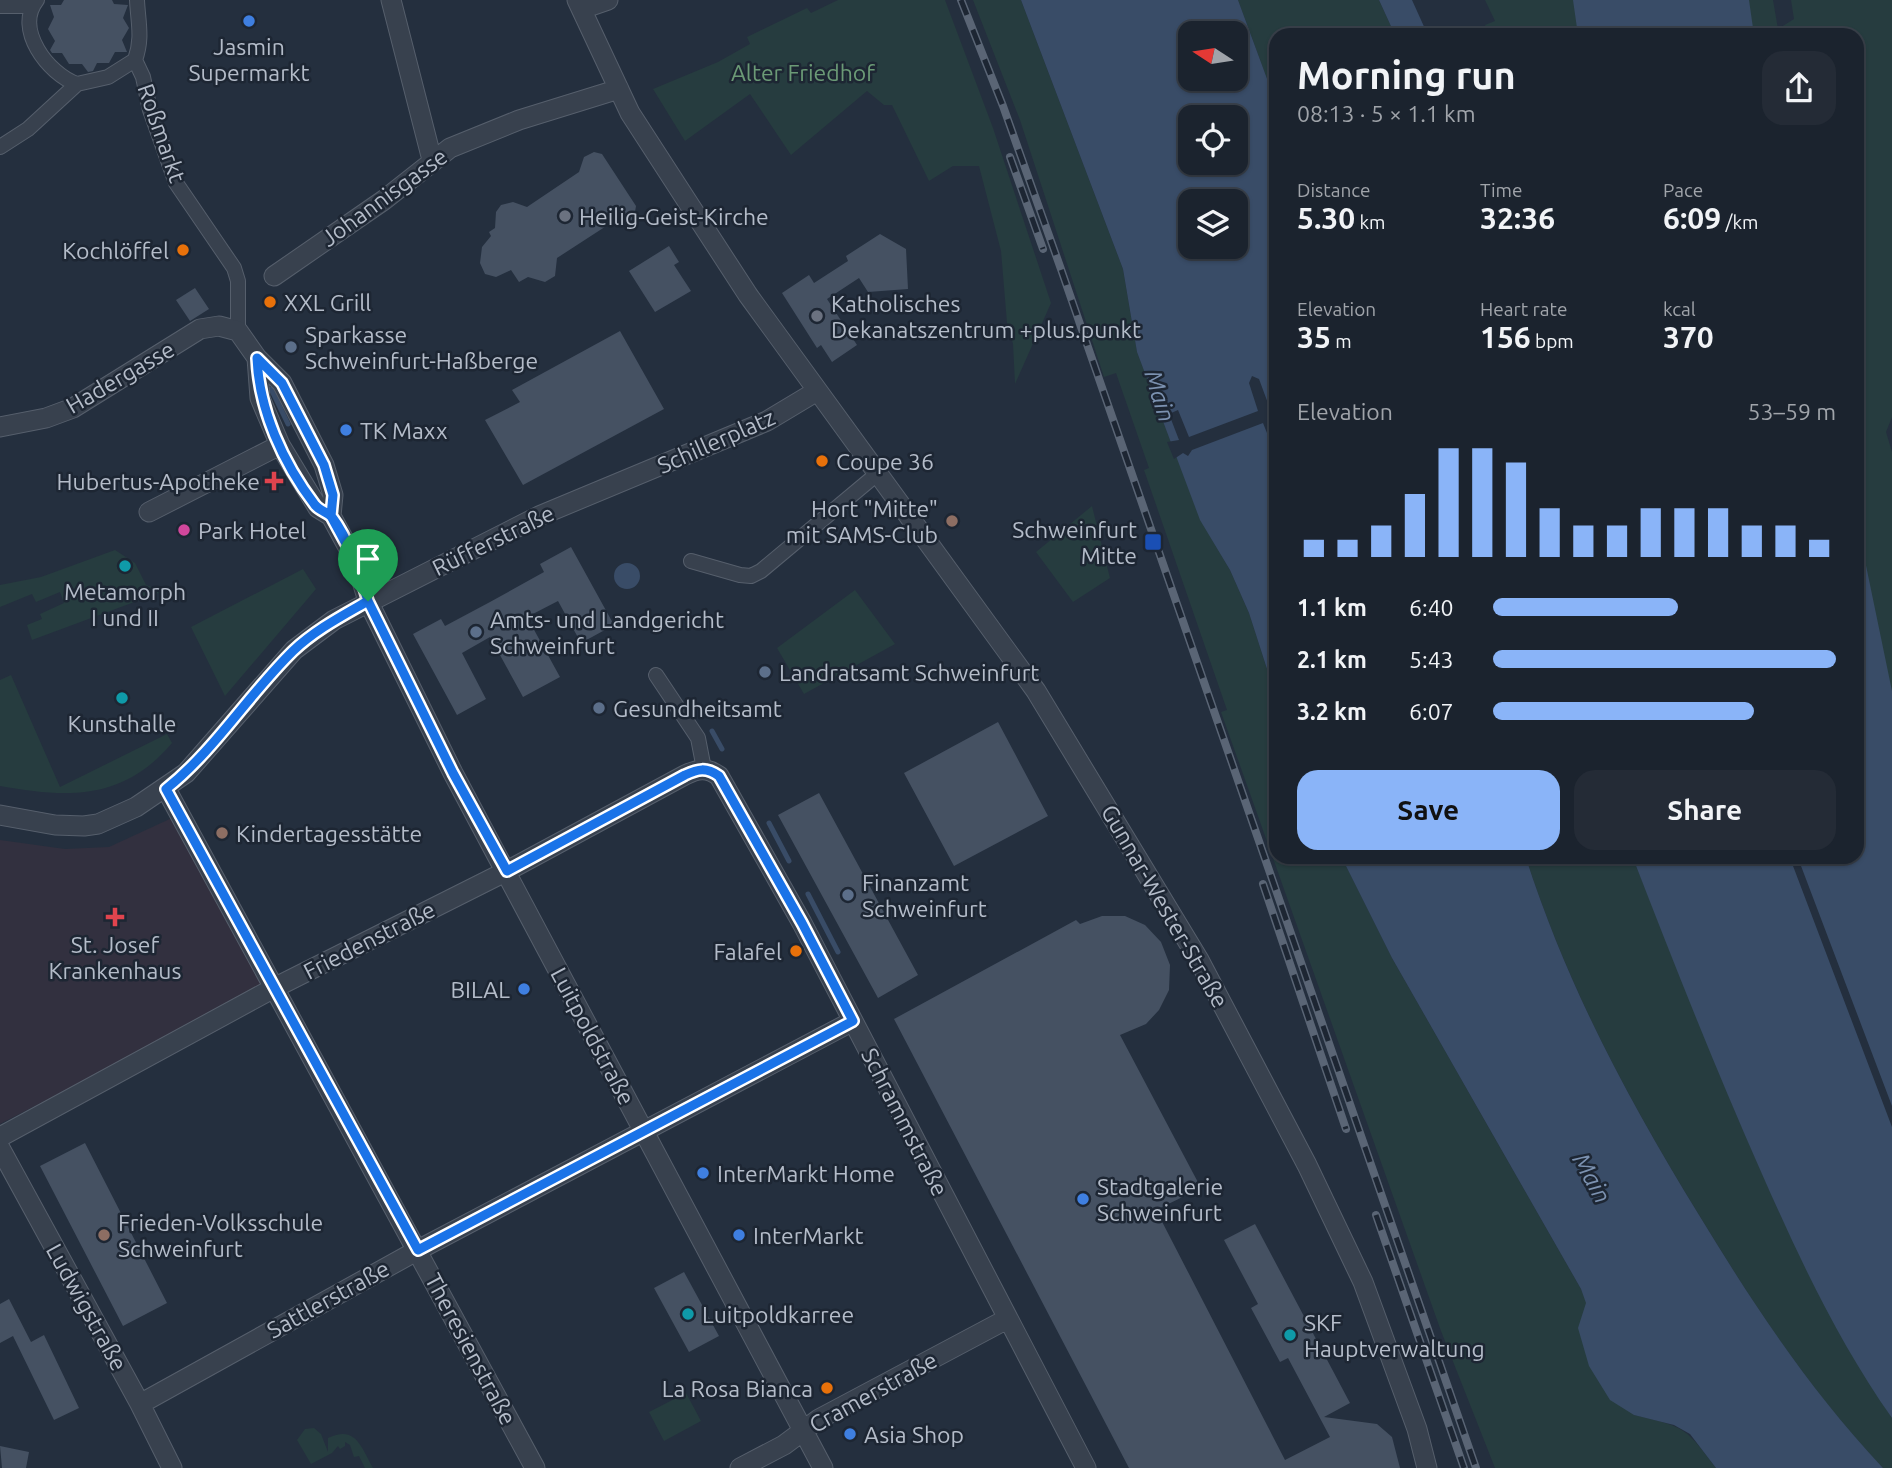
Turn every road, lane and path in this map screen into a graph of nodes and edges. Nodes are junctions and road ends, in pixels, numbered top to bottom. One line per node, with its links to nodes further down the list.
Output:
1 (391, 0): 11 (street)
2 (608, 0): 5 (street)
3 (136, 2): 7 (street, Roßmarkt)
4 (34, 3): 6 (street); 8 (street)
5 (579, 5): 9 (street, Gunnar-Wester-Straße)
6 (0, 6)
7 (135, 60): 8 (street); 13 (street, Roßmarkt)
8 (76, 84): 10 (street)
9 (619, 89): 11 (street, Johannisgasse); 15 (street, Gunnar-Wester-Straße)
10 (0, 147)
11 (432, 160): 12 (street, Johannisgasse)
12 (274, 276)
13 (238, 331): 14 (street); 16 (street, Hadergasse)
14 (257, 358): 17 (street); 21 (street)
15 (817, 391): 18 (street, Gunnar-Wester-Straße); 19 (street, Schillerplatz)
16 (0, 427)
17 (280, 445): 20 (street); 21 (street)
18 (877, 474): 22 (street); 43 (street, Gunnar-Wester-Straße)
19 (612, 485): 23 (street, Rüfferstraße)
20 (149, 512)
21 (331, 516): 23 (street, Luitpoldstraße)
22 (691, 561)
23 (368, 601): 26 (street, Rüfferstraße); 28 (street, Luitpoldstraße)
24 (656, 675): 25 (street)
25 (704, 769): 28 (street, Friedenstraße); 30 (street, Schrammstraße)
26 (166, 789): 27 (street, Rüfferstraße); 29 (street, Theresienstraße)
27 (0, 815)
28 (507, 871): 29 (street, Friedenstraße); 31 (street, Luitpoldstraße)
29 (274, 988): 32 (street, Friedenstraße); 34 (street, Theresienstraße)
30 (853, 1021): 31 (street, Sattlerstraße); 35 (street, Schrammstraße)
31 (643, 1130): 34 (street, Sattlerstraße); 37 (street, Luitpoldstraße)
32 (0, 1137)
33 (0, 1148): 36 (street, Ludwigstraße)
34 (418, 1250): 36 (street, Sattlerstraße); 39 (street, Theresienstraße)
35 (1007, 1319): 37 (street, Cramerstraße); 42 (street, Schrammstraße)
36 (140, 1404): 38 (street, Ludwigstraße)
37 (804, 1430): 40 (street, Cramerstraße); 41 (street, Luitpoldstraße)
38 (172, 1468)
39 (535, 1468)
40 (740, 1468)
41 (823, 1468)
42 (1086, 1468)
43 (1427, 1468)

